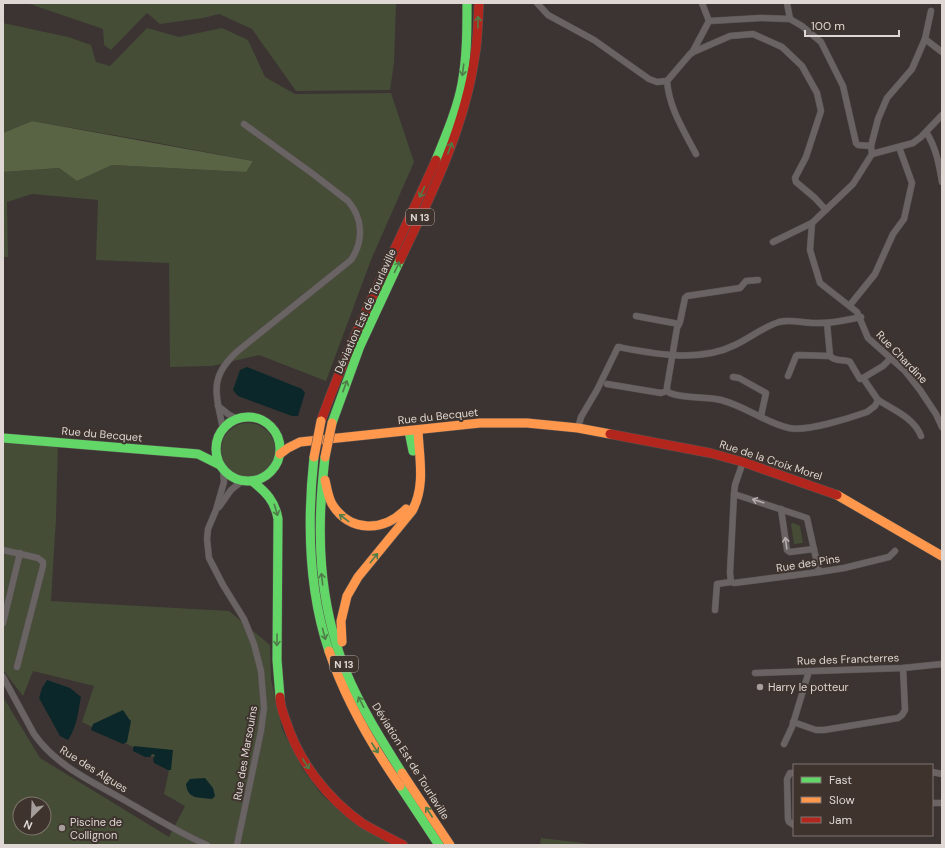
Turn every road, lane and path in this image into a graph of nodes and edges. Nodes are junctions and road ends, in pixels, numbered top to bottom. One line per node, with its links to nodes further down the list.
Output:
1 (467, 3): 84 (main road, Déviation Est de Tourlaville / N 13, one-way to 84, bridge)
2 (479, 3): 55 (main road, Déviation Est de Tourlaville / N 13, one-way to 2, bridge)
3 (537, 3): 12 (street)
4 (702, 3): 8 (street)
5 (787, 3): 7 (street)
6 (931, 11): 9 (street)
7 (790, 19): 8 (street); 16 (street)
8 (709, 21): 11 (street)
9 (925, 39): 10 (street); 16 (street)
10 (942, 52)
11 (692, 54): 12 (street); 21 (street)
12 (667, 81): 18 (street)
13 (942, 116): 15 (street)
14 (244, 124): 39 (street)
15 (926, 132): 17 (street); 20 (street)
16 (871, 146): 19 (street)
17 (899, 147): 19 (street); 25 (street)
18 (696, 154)
19 (872, 154): 21 (street)
20 (942, 182)
21 (826, 210): 22 (street)
22 (812, 223): 23 (street); 25 (street, Rue Chardine)
23 (773, 242)
24 (758, 280): 29 (street)
25 (850, 305): 27 (street, Rue Chardine)
26 (636, 316): 29 (street)
27 (861, 317): 28 (street); 32 (street, Rue Chardine)
28 (827, 323): 30 (street); 31 (street)
29 (678, 324): 30 (street)
30 (672, 355): 37 (street); 43 (street)
31 (830, 356): 33 (street); 35 (street)
32 (890, 359): 35 (street); 42 (street, Rue Chardine)
33 (788, 376)
34 (732, 377): 40 (street)
35 (864, 378): 38 (street)
36 (607, 384): 37 (street)
37 (667, 391): 40 (street)
38 (878, 400): 40 (street); 47 (street)
39 (218, 406): 41 (street); 44 (street)
40 (761, 416)
41 (237, 419): 44 (main road); 46 (main road)
42 (942, 426)
43 (578, 428): 45 (main road, Rue du Becquet); 53 (main road, Rue de la Croix Morel)
44 (223, 429): 50 (main road)
45 (414, 430): 49 (main road, Rue du Becquet); 55 (main road, one-way to 55); 74 (main road, one-way to 45)
46 (277, 435): 49 (main road, Rue du Becquet); 52 (main road)
47 (921, 436)
48 (3, 438): 51 (main road, Rue du Becquet)
49 (300, 442): 52 (main road, Rue du Becquet)
50 (216, 445): 51 (main road); 54 (main road)
51 (198, 454): 54 (main road, Rue du Becquet)
52 (280, 454): 57 (main road)
53 (743, 462): 58 (street); 65 (main road, Rue de la Croix Morel)
54 (222, 468): 56 (main road); 60 (street, Rue des Marsouins)
55 (323, 469): 74 (main road, Déviation Est de Tourlaville / N 13, one-way to 55)
56 (242, 481): 57 (main road); 60 (street, Rue des Marsouins)
57 (252, 481): 83 (main road, one-way to 83)
58 (734, 494): 59 (street, one-way to 58); 67 (street)
59 (782, 509): 61 (street); 61 (street, one-way to 59)
60 (216, 510): 82 (street, Rue des Marsouins)
61 (814, 549): 66 (street)
62 (3, 550): 64 (street)
63 (895, 551): 66 (street, Rue des Pins)
64 (20, 553): 69 (street); 71 (street)
65 (942, 556)
66 (819, 572): 67 (street, Rue des Pins)
67 (731, 582): 68 (street)
68 (715, 610)
69 (3, 623)
70 (942, 664): 72 (street, Rue des Francterres)
71 (17, 667)
72 (903, 668): 73 (street, Rue des Francterres); 77 (street)
73 (809, 670): 75 (street, Rue des Francterres); 77 (street)
74 (346, 671): 85 (main road, Déviation Est de Tourlaville / N 13, one-way to 74)
75 (755, 673)
76 (3, 677): 81 (street, Rue des Algues)
77 (793, 722): 78 (street)
78 (784, 744)
79 (793, 773): 80 (street)
80 (793, 824)
81 (207, 845)
82 (237, 845)
83 (403, 845)
84 (439, 845)
85 (450, 845)

